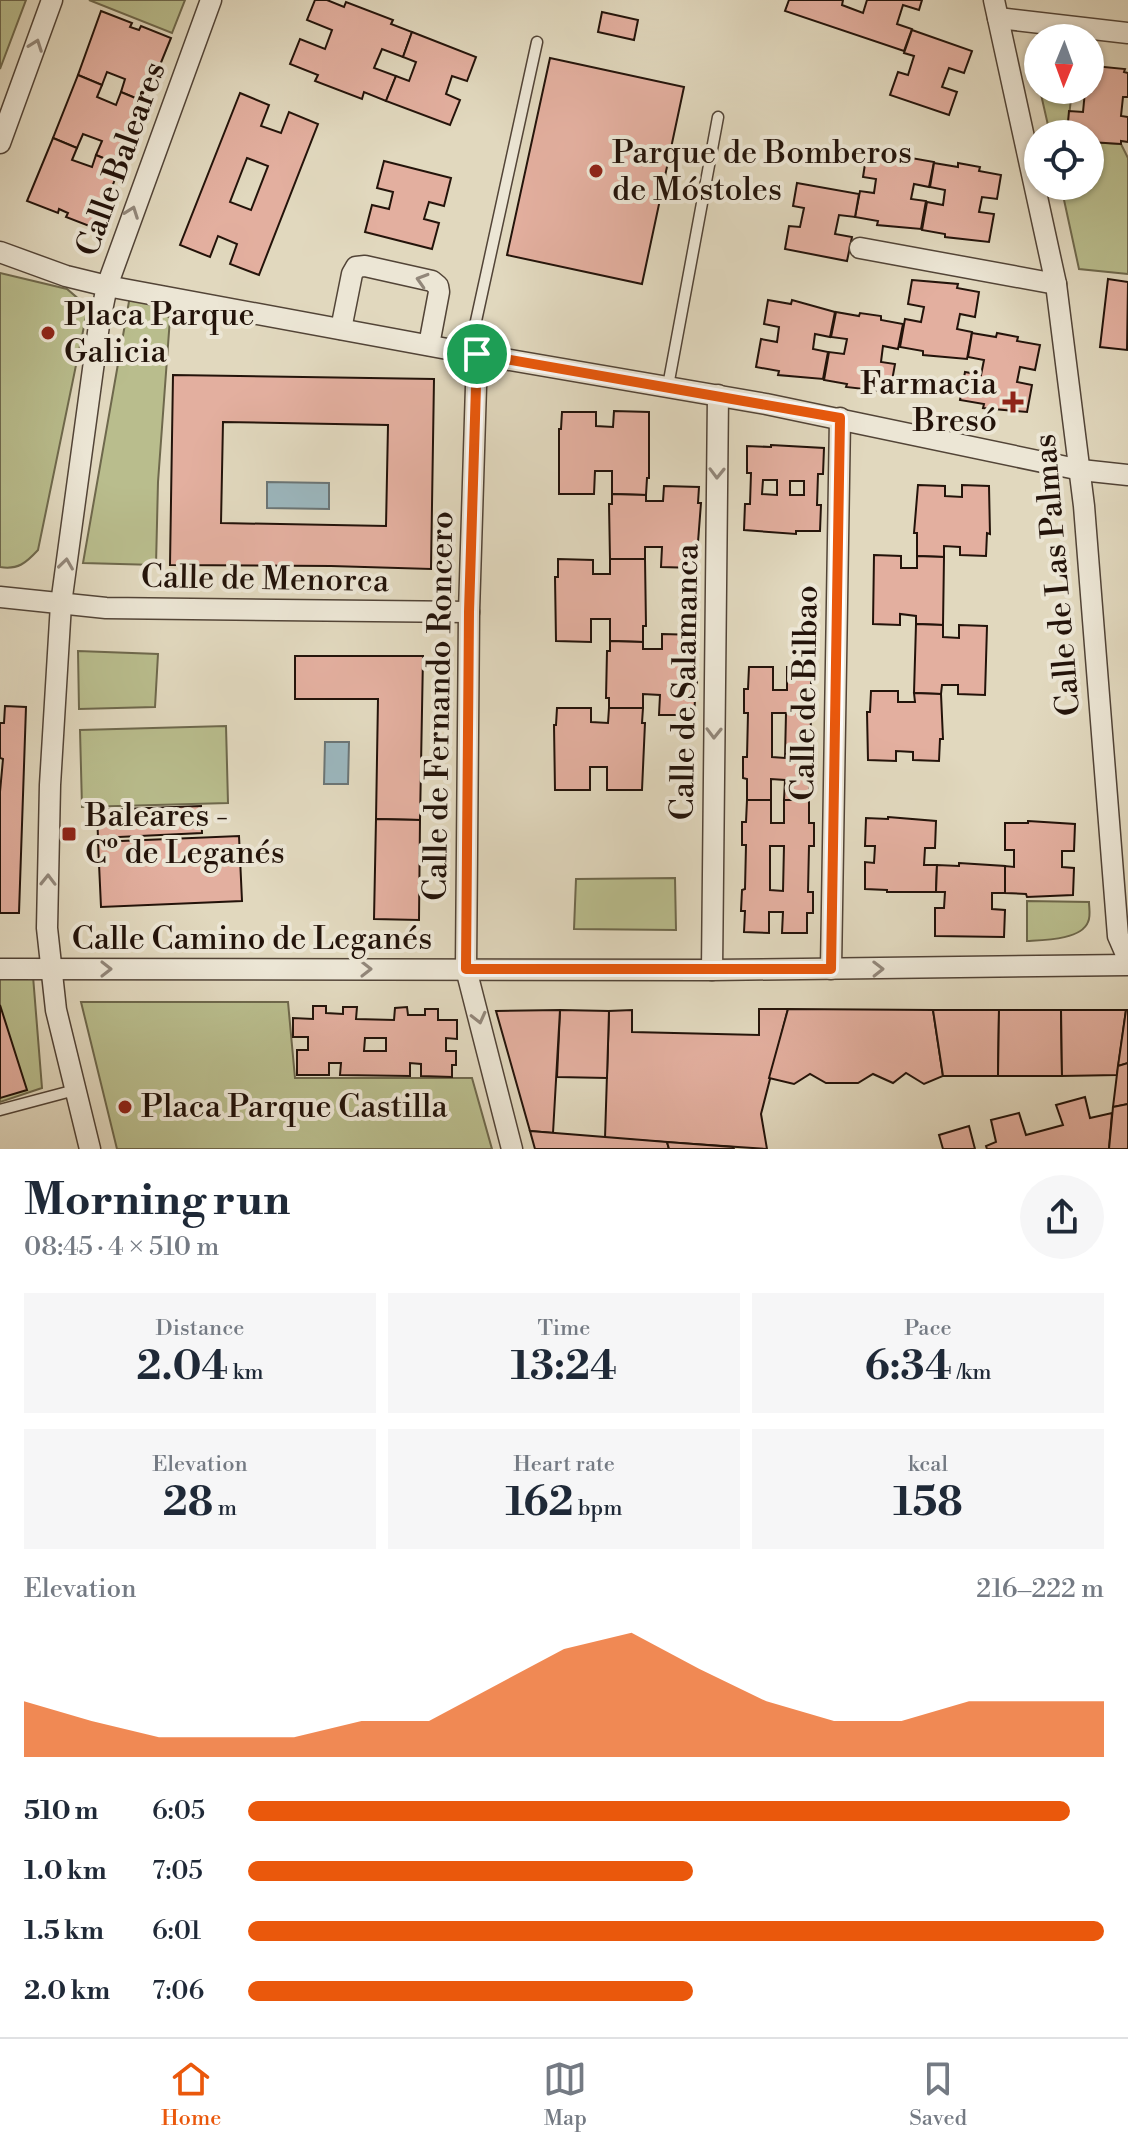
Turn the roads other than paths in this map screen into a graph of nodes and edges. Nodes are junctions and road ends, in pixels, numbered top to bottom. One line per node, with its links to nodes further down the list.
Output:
1 (52, 0): 7 (street, one-way to 1)
2 (211, 0): 11 (street, Calle Baleares, one-way to 2)
3 (996, 9): 4 (street); 10 (street, Calle de Las Palmas)
4 (1128, 33)
5 (537, 42): 14 (lane)
6 (718, 117): 15 (lane)
7 (0, 143)
8 (860, 248): 10 (street)
9 (0, 252): 11 (street)
10 (1056, 284): 18 (street, Calle de Las Palmas)
11 (107, 286): 12 (street); 21 (street, Calle Baleares, one-way to 11)
12 (341, 329): 13 (street); 13 (street, one-way to 12)
13 (429, 345): 14 (street)
14 (473, 353): 15 (street); 22 (street, Calle de Fernando Roncero)
15 (668, 386): 16 (street)
16 (718, 395): 17 (street); 29 (street, Calle de Salamanca, one-way to 29)
17 (840, 418): 18 (street); 28 (street, Calle de Bilbao)
18 (1081, 470): 19 (street); 23 (street, Calle de Las Palmas)
19 (1128, 475)
20 (0, 597): 21 (street, Calle de Menorca)
21 (61, 604): 22 (street, Calle de Menorca); 26 (street, Calle Baleares, one-way to 21)
22 (469, 612): 27 (street, Calle de Fernando Roncero)
23 (1128, 959)
24 (1128, 965): 28 (street, Calle Camino de Leganés, one-way to 24)
25 (0, 969): 26 (street, Calle Camino de Leganés)
26 (50, 969): 27 (street, Calle Camino de Leganés, one-way to 27); 30 (street, Calle Baleares)
27 (466, 969): 29 (street, Calle Camino de Leganés); 33 (street, Calle de Fernando Roncero, one-way to 33)
28 (831, 969): 29 (street, Calle Camino de Leganés)
29 (712, 970)
30 (75, 1090): 31 (lane); 32 (street, Calle Baleares)
31 (0, 1110)
32 (90, 1149)
33 (512, 1149)

